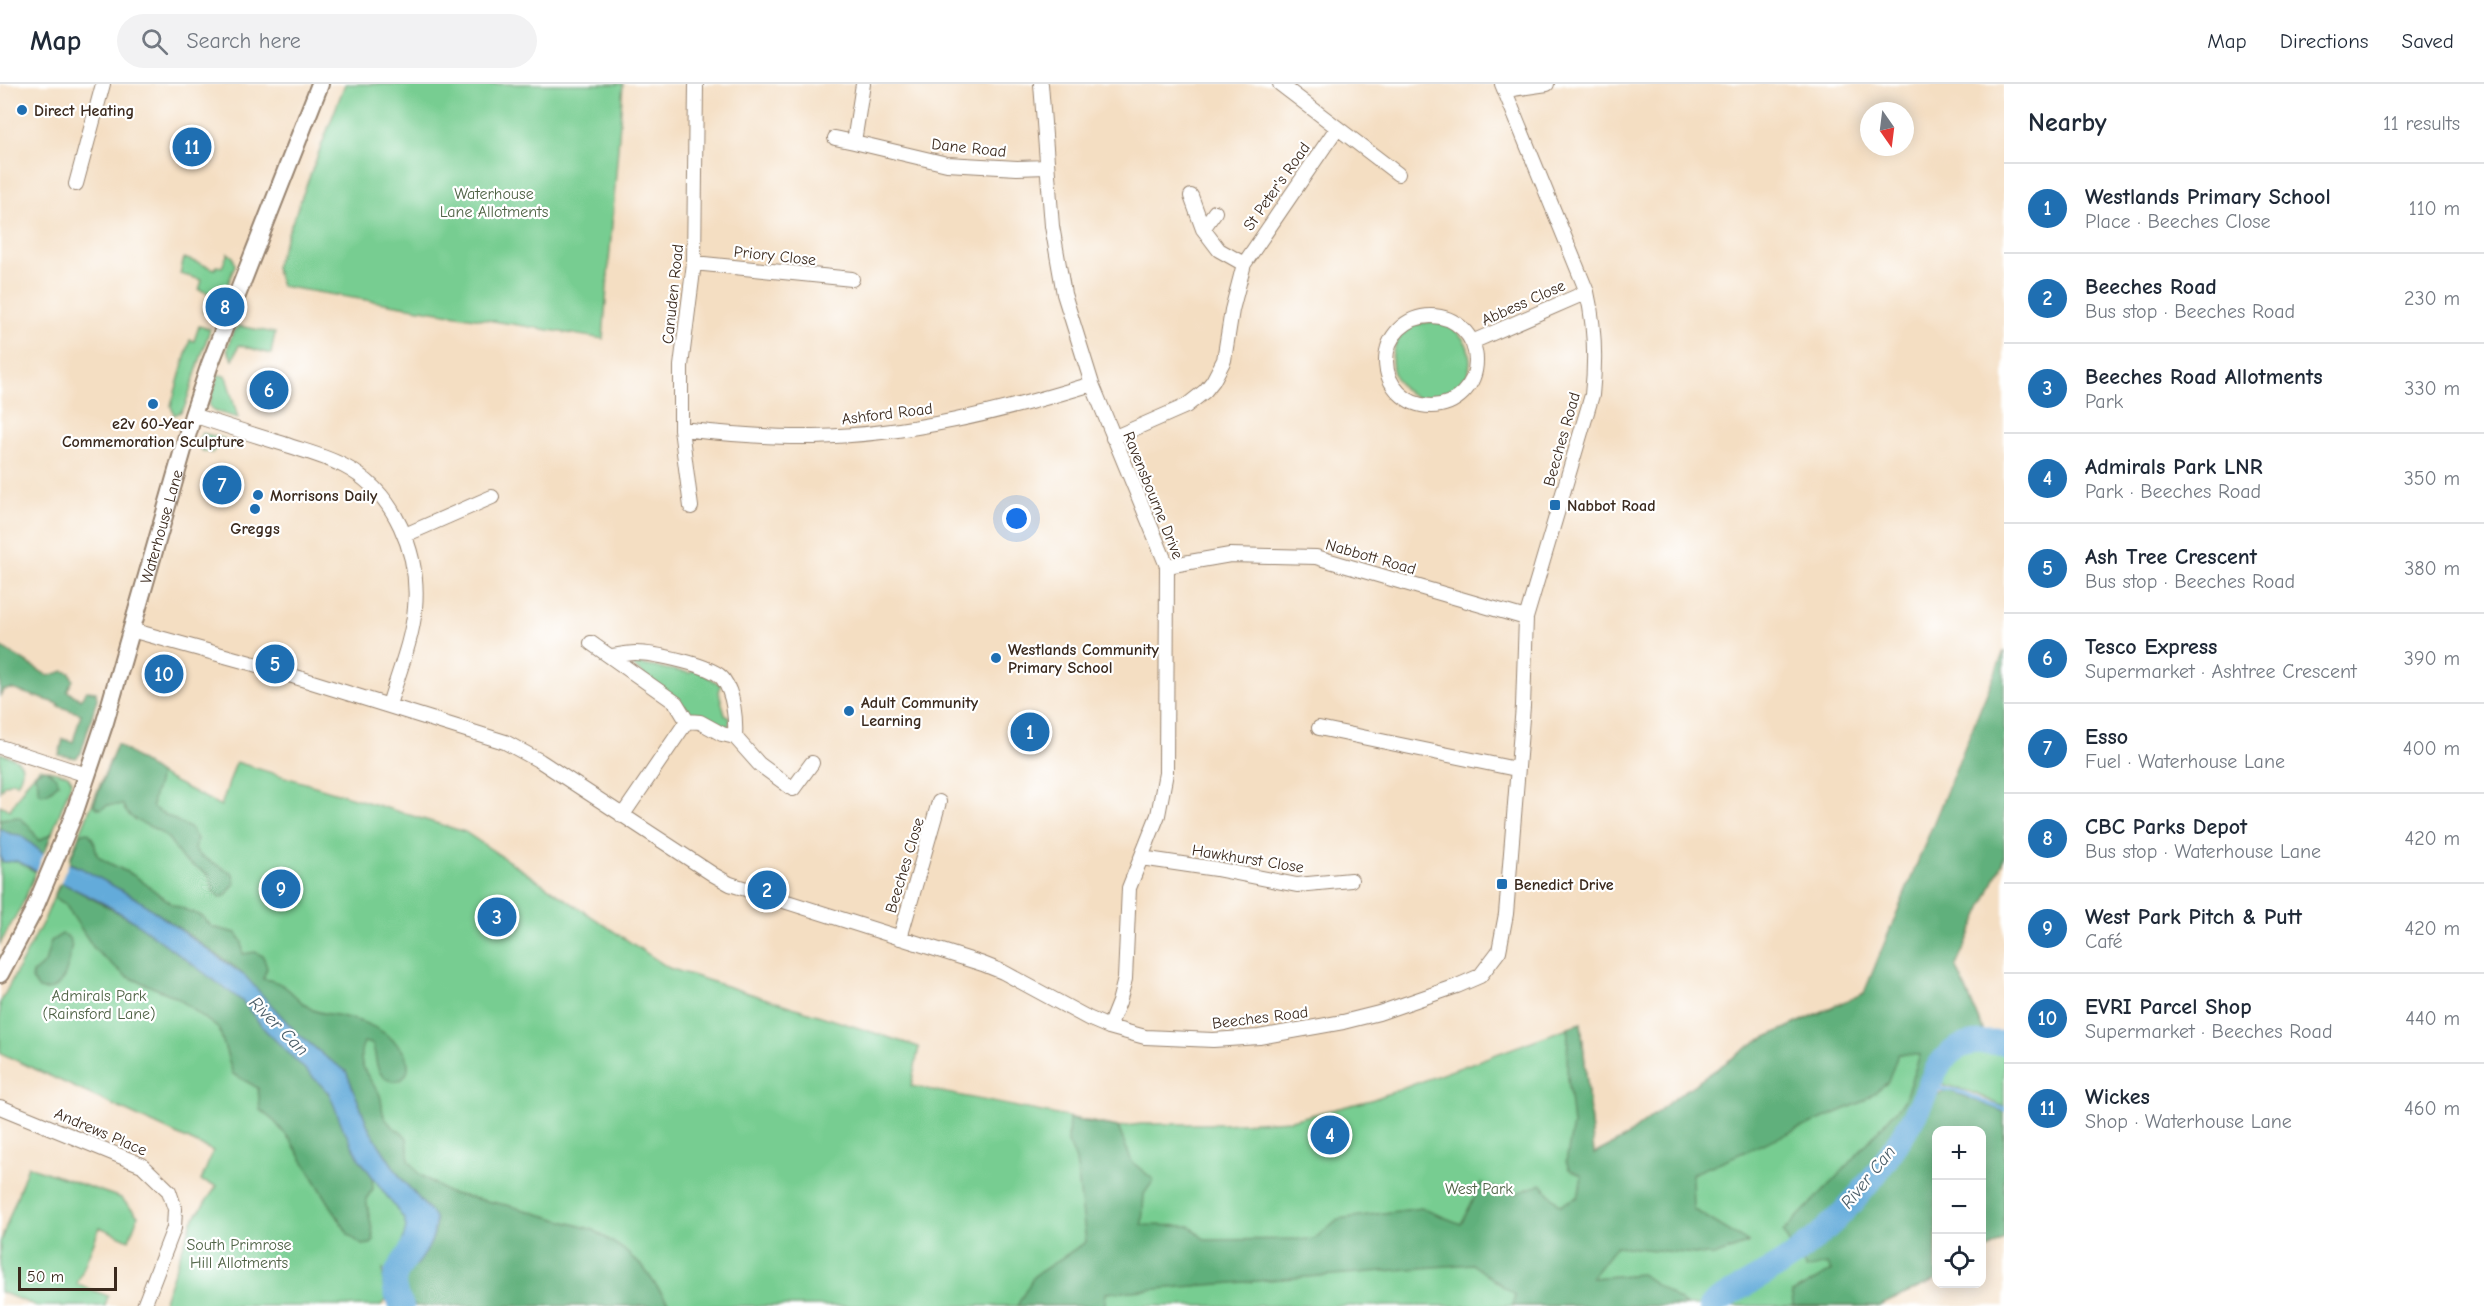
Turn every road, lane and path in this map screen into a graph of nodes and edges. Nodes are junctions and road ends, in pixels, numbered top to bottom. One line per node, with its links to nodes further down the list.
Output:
1 (320, 84): 24 (main road, Waterhouse Lane)
2 (696, 84): 18 (street, Canuden Road)
3 (863, 84): 11 (street)
4 (1041, 84): 12 (street, Ravensbourne Drive)
5 (1280, 84): 9 (street)
6 (1547, 84): 8 (street)
7 (99, 85): 14 (street)
8 (1504, 87): 21 (street, Beeches Road)
9 (1337, 128): 13 (street); 19 (street, St Peter's Road)
10 (835, 138): 11 (street, Dane Road)
11 (854, 142): 12 (street, Dane Road)
12 (1047, 167): 23 (street, Ravensbourne Drive)
13 (1398, 174)
14 (76, 184)
15 (1191, 196): 17 (street)
16 (1215, 212): 17 (street)
17 (1203, 229): 19 (street)
18 (694, 263): 20 (street, Priory Close); 25 (street, Canuden Road)
19 (1244, 264): 26 (street, St Peter's Road)
20 (852, 279)
21 (1587, 292): 22 (street, Abbess Close); 31 (street, Beeches Road)
22 (1472, 342): 22 (street, Abbess Close)
23 (1092, 384): 25 (street, Ashford Road); 26 (street, Ravensbourne Drive)
24 (193, 415): 29 (street); 32 (main road, Waterhouse Lane)
25 (681, 429): 28 (street, Canuden Road)
26 (1113, 438): 30 (street, Ravensbourne Drive)
27 (492, 497): 29 (street)
28 (691, 507)
29 (405, 535): 35 (street)
30 (1167, 566): 31 (street, Nabbott Road); 45 (street, Ravensbourne Drive)
31 (1526, 618): 41 (street, Beeches Road)
32 (131, 630): 35 (street, Beeches Road); 42 (main road, Waterhouse Lane)
33 (591, 643): 34 (street)
34 (612, 656): 36 (street); 38 (street)
35 (389, 705): 44 (street, Beeches Road)
36 (687, 721): 38 (street); 44 (street)
37 (1319, 728): 41 (street)
38 (735, 738): 40 (street)
39 (0, 747): 42 (street)
40 (812, 763)
41 (1516, 768): 49 (street, Beeches Road)
42 (87, 775): 48 (main road, Waterhouse Lane)
43 (939, 802): 47 (street, Beeches Close)
44 (622, 816): 47 (street, Beeches Road)
45 (1141, 858): 46 (street, Hawkhurst Close); 49 (street, Ravensbourne Drive)
46 (1351, 880)
47 (900, 938): 49 (street, Beeches Road)
48 (0, 974)
49 (1109, 1027)
50 (0, 1107): 51 (street, Andrews Place)
51 (144, 1306)

